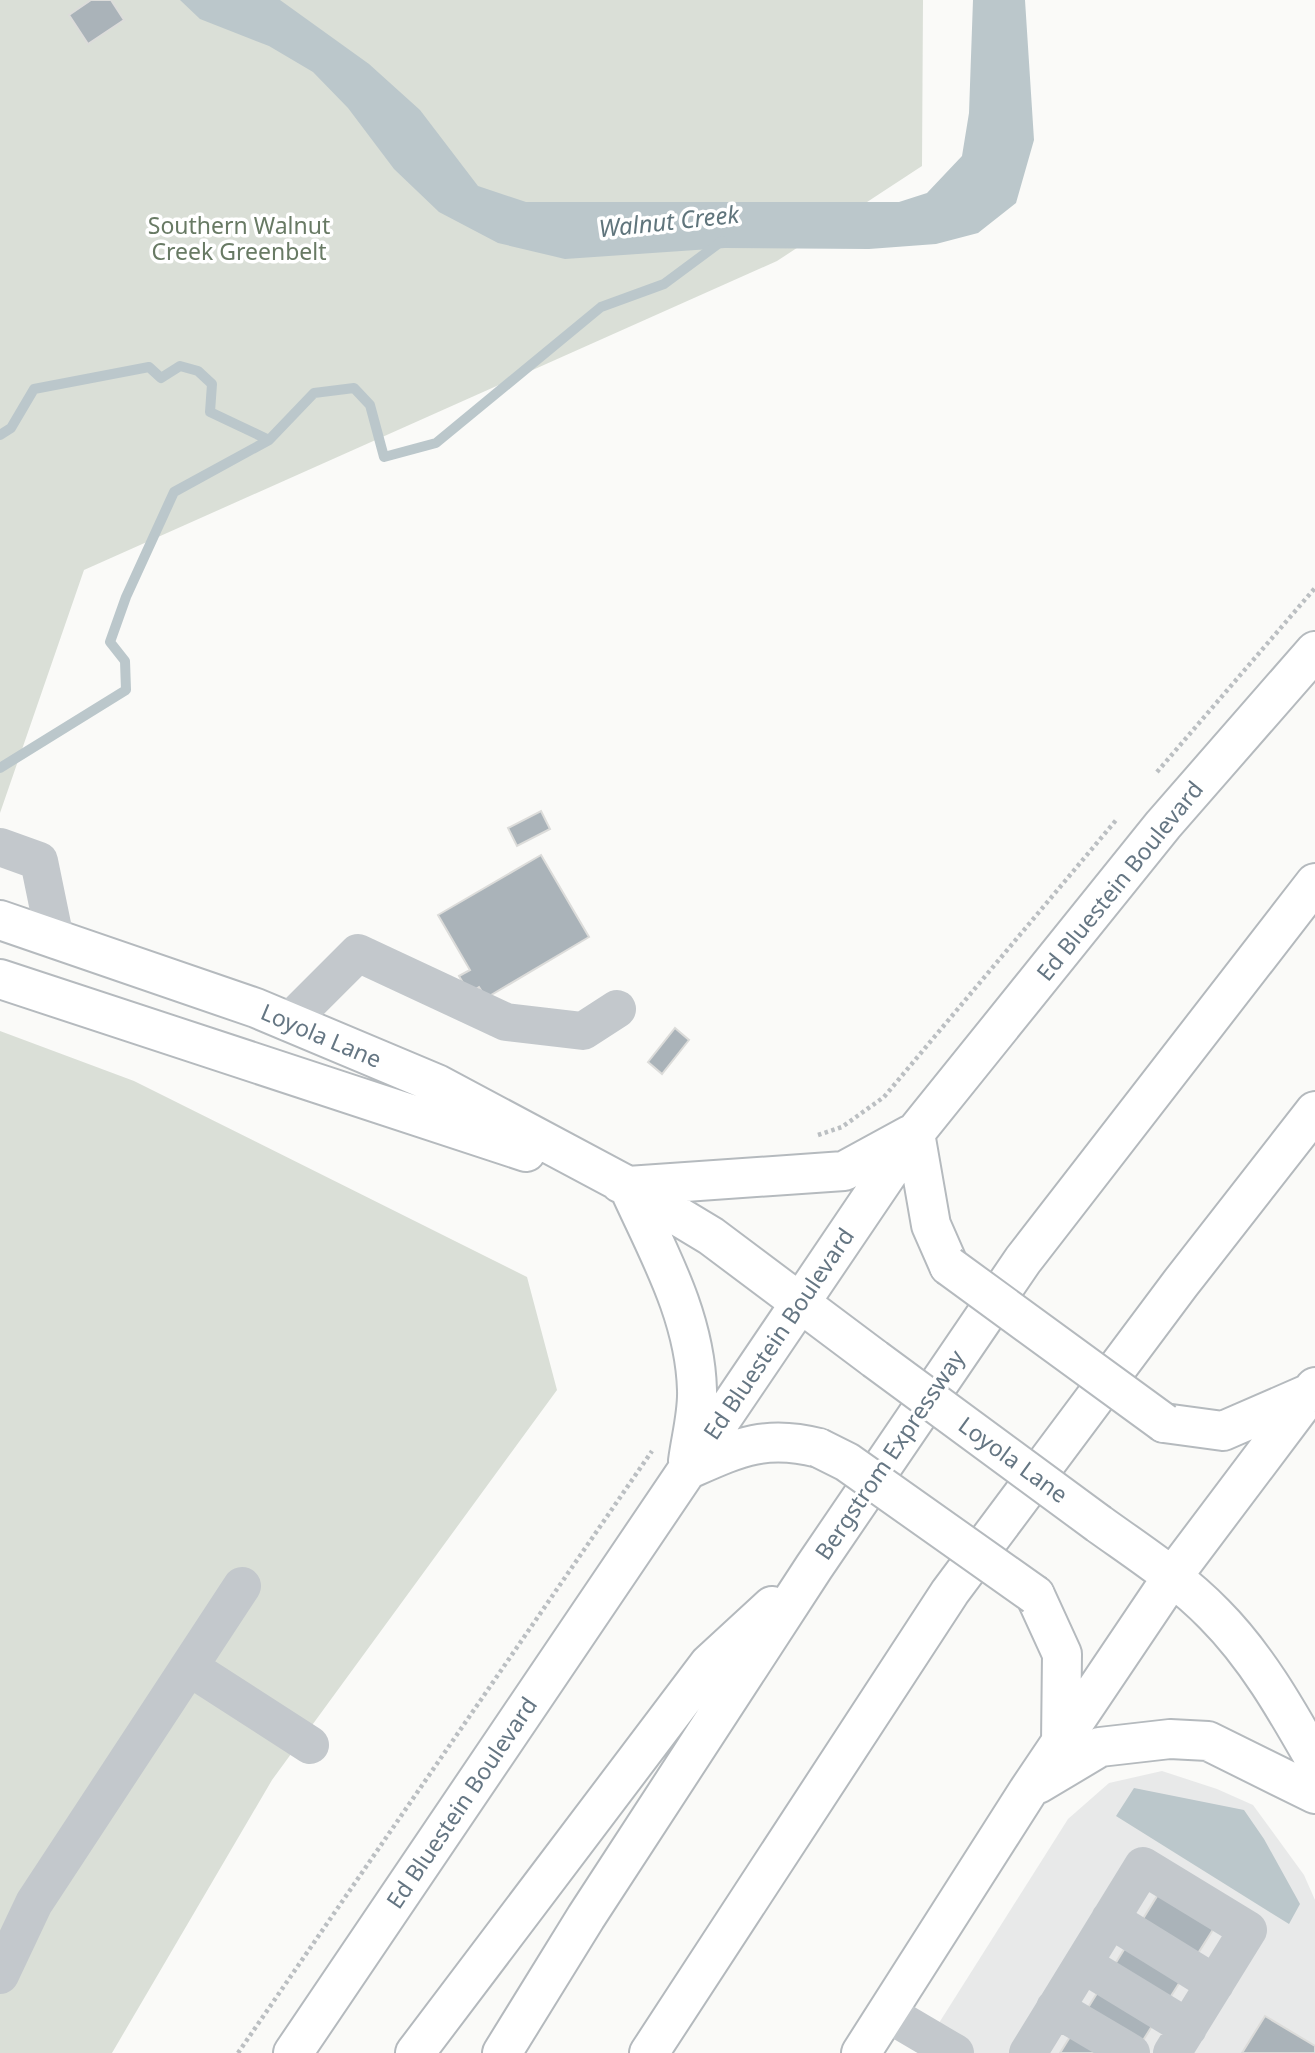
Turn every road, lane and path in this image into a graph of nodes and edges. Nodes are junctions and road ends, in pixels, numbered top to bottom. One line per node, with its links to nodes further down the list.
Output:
1 (1315, 588): 3 (path)
2 (1315, 651): 13 (main road, Ed Bluestein Boulevard)
3 (1150, 780)
4 (1124, 812): 14 (path)
5 (0, 847): 8 (lane)
6 (1315, 883): 20 (main road, Bergstrom Expressway)
7 (0, 920): 8 (main road, Loyola Lane)
8 (55, 939): 11 (main road, Loyola Lane)
9 (0, 979): 15 (main road, Loyola Lane)
10 (617, 1009): 11 (lane)
11 (289, 1022): 15 (main road, Loyola Lane)
12 (1315, 1111): 40 (main road)
13 (915, 1133): 15 (main road); 16 (main road, Ed Bluestein Boulevard); 17 (main road, bridge)
14 (809, 1138)
15 (628, 1186): 16 (main road, Loyola Lane); 19 (main road)
16 (800, 1304): 19 (main road, Ed Bluestein Boulevard); 21 (main road, Loyola Lane, bridge)
17 (1312, 1390): 21 (main road)
18 (654, 1448): 36 (path)
19 (687, 1470): 24 (main road, bridge); 37 (main road, Ed Bluestein Boulevard)
20 (814, 1567): 38 (main road); 39 (main road, Bergstrom Expressway)
21 (1172, 1577): 24 (main road); 26 (main road, Loyola Lane)
22 (242, 1586): 23 (lane)
23 (189, 1667): 25 (lane); 31 (lane)
24 (1061, 1742): 27 (main road)
25 (310, 1745)
26 (1315, 1760)
27 (1028, 1791): 28 (main road); 34 (main road)
28 (1315, 1794)
29 (1110, 1919): 30 (lane); 32 (lane); 32 (lane)
30 (1083, 1964): 33 (lane); 35 (lane)
31 (0, 1975)
32 (1215, 1984): 35 (lane)
33 (1055, 2008): 43 (lane); 44 (lane)
34 (887, 2012): 41 (main road); 42 (lane)
35 (1180, 2040)
36 (238, 2053)
37 (293, 2053)
38 (415, 2053)
39 (502, 2053)
40 (649, 2053)
41 (861, 2053)
42 (955, 2053)
43 (1028, 2053)
44 (1131, 2053)

